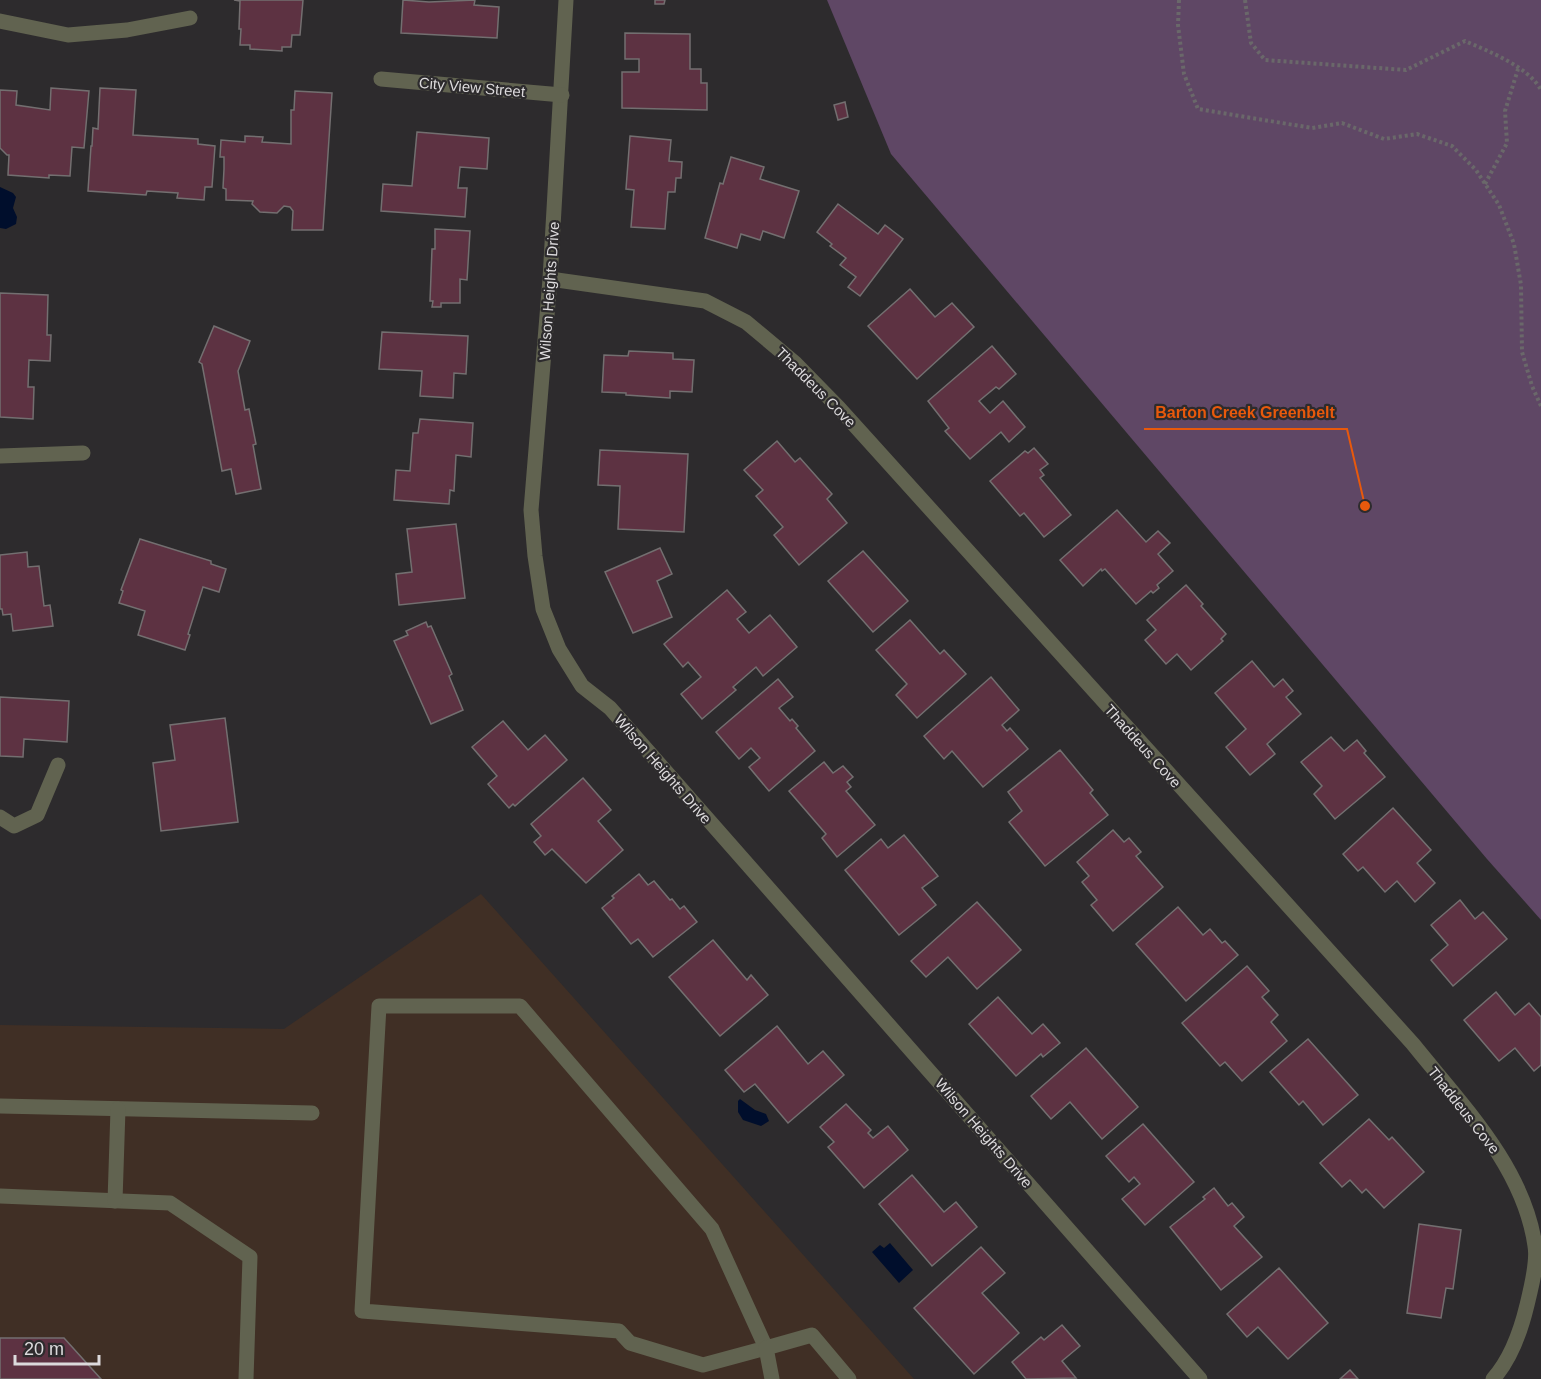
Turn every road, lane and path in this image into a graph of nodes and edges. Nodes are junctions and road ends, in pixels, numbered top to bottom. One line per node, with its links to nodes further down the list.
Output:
1 (566, 0): 9 (street, Wilson Heights Drive)
2 (1179, 0): 10 (path)
3 (1245, 0): 6 (path)
4 (190, 18): 5 (street)
5 (0, 21)
6 (1518, 69): 8 (path); 10 (path)
7 (381, 79): 9 (street, City View Street)
8 (1541, 90)
9 (562, 95): 11 (street, Wilson Heights Drive)
10 (1485, 184): 12 (path)
11 (550, 279): 26 (street, Wilson Heights Drive); 27 (street, Thaddeus Cove)
12 (1541, 406)
13 (82, 453): 14 (street)
14 (0, 456)
15 (58, 765): 16 (street)
16 (0, 817)
17 (0, 1106): 18 (street)
18 (118, 1109): 19 (street); 21 (street)
19 (312, 1113)
20 (0, 1196): 21 (street)
21 (115, 1201): 23 (street)
22 (766, 1348): 22 (street); 24 (street); 25 (street)
23 (246, 1379)
24 (772, 1379)
25 (849, 1379)
26 (1200, 1379)
27 (1493, 1379)

